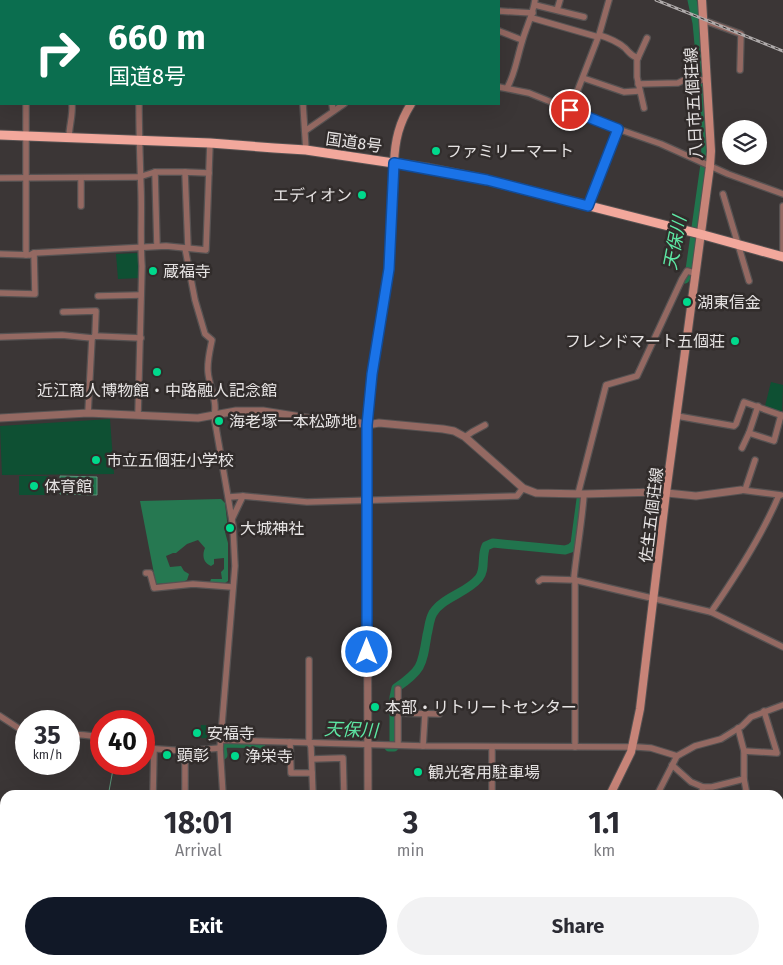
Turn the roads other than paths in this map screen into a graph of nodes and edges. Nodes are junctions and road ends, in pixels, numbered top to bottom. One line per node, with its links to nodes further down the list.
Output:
1 (560, 0): 5 (street)
2 (609, 0): 11 (street)
3 (702, 0): 9 (main road, 八日市五個荘線)
4 (535, 3): 5 (street); 7 (street)
5 (557, 10): 8 (street)
6 (500, 11): 7 (street)
7 (532, 15): 11 (street); 13 (street)
8 (584, 17)
9 (703, 20): 15 (street); 17 (main road, 八日市五個荘線)
10 (500, 31): 13 (street)
11 (598, 36): 14 (street); 16 (street)
12 (647, 38): 14 (street)
13 (522, 40): 19 (street)
14 (638, 58): 20 (street)
15 (740, 70)
16 (583, 78): 20 (street); 29 (street)
17 (707, 80): 20 (street); 40 (main road, 八日市五個荘線)
18 (500, 87): 19 (street)
19 (508, 88): 29 (street)
20 (639, 88): 28 (street)
21 (26, 105): 34 (street)
22 (72, 105): 35 (street)
23 (139, 105): 36 (street)
24 (303, 105): 32 (street)
25 (332, 105): 30 (street)
26 (343, 105): 30 (street)
27 (410, 105): 39 (main road)
28 (644, 108)
29 (570, 110): 31 (street)
30 (333, 112): 32 (street)
31 (618, 129): 40 (street); 51 (street)
32 (305, 131): 38 (street)
33 (0, 135): 34 (highway, 国道8号)
34 (26, 136): 35 (highway, 国道8号); 46 (street)
35 (69, 138): 36 (highway, 国道8号)
36 (139, 140): 37 (highway, 国道8号); 44 (street)
37 (210, 143): 38 (highway, 国道8号); 43 (street)
38 (306, 150): 39 (highway, 国道8号)
39 (394, 163): 51 (highway, 国道8号); 78 (street)
40 (710, 166): 49 (street); 53 (main road, 八日市五個荘線)
41 (155, 172): 42 (street); 44 (street); 55 (street)
42 (185, 172): 43 (street); 57 (street)
43 (209, 173): 57 (street)
44 (140, 177): 47 (street); 56 (street)
45 (0, 178): 46 (street)
46 (25, 178): 47 (street); 60 (street)
47 (81, 178): 50 (street)
48 (723, 194): 54 (street)
49 (783, 194)
50 (81, 206)
51 (588, 206): 53 (highway, 国道8号)
52 (783, 206): 61 (street)
53 (700, 234): 54 (highway, 国道8号); 62 (main road, 佐生五個荘線)
54 (738, 244): 61 (highway, 国道8号); 63 (street)
55 (157, 246): 56 (street); 57 (street)
56 (141, 247): 58 (street); 65 (street)
57 (187, 248): 75 (street)
58 (34, 253): 60 (street); 64 (street)
59 (0, 254): 60 (street)
60 (26, 255)
61 (783, 256)
62 (691, 272): 76 (main road, 佐生五個荘線); 87 (street)
63 (749, 281)
64 (0, 293)
65 (141, 295): 66 (street); 70 (street)
66 (98, 296)
67 (63, 312): 69 (street)
68 (0, 337): 69 (street)
69 (94, 337): 70 (street); 72 (street)
70 (141, 338): 73 (street)
71 (758, 406): 74 (street); 76 (street); 80 (street)
72 (88, 413): 73 (street); 77 (street)
73 (138, 415): 75 (street)
74 (782, 415): 80 (street)
75 (214, 416): 78 (street); 90 (street)
76 (677, 416): 86 (main road, 佐生五個荘線)
77 (0, 418)
78 (367, 425): 81 (street); 91 (street)
79 (485, 425): 81 (street)
80 (749, 432): 82 (street)
81 (466, 438): 84 (street)
82 (742, 448)
83 (755, 460): 85 (street)
84 (523, 488): 87 (street); 91 (street)
85 (743, 490): 86 (street); 88 (street)
86 (666, 493): 87 (street); 97 (main road, 佐生五個荘線)
87 (581, 494): 94 (street)
88 (781, 495): 98 (street)
89 (243, 496): 90 (street); 91 (street); 92 (street)
90 (229, 497): 92 (street)
91 (367, 500): 114 (street)
92 (232, 520): 96 (street)
93 (146, 573): 96 (street)
94 (575, 580): 95 (street); 97 (street); 117 (street)
95 (539, 581)
96 (232, 587): 110 (street)
97 (654, 599): 98 (street); 118 (main road, 佐生五個荘線)
98 (711, 612): 99 (street)
99 (783, 647)
100 (309, 660): 112 (street)
101 (398, 689): 104 (street)
102 (783, 705): 103 (street)
103 (764, 711): 109 (street); 123 (street)
104 (398, 713): 105 (street); 113 (street)
105 (425, 714): 106 (street); 115 (street)
106 (439, 714)
107 (0, 716): 108 (street)
108 (15, 725)
109 (738, 728): 122 (street); 124 (street)
110 (222, 740): 111 (street); 119 (street)
111 (290, 744): 112 (street); 127 (street)
112 (310, 744): 114 (street); 125 (street)
113 (395, 744): 114 (street); 115 (street)
114 (367, 746): 136 (street)
115 (423, 746): 116 (street)
116 (492, 747): 117 (street); 137 (street)
117 (575, 747): 118 (street)
118 (633, 747): 124 (street); 138 (main road, 佐生五個荘線)
119 (220, 748): 121 (street); 133 (street)
120 (155, 750): 121 (street)
121 (185, 751): 132 (street)
122 (744, 751): 123 (street); 129 (street)
123 (780, 753)
124 (677, 756): 126 (street)
125 (312, 759): 127 (street); 135 (street)
126 (672, 765): 130 (street); 139 (street)
127 (312, 773): 134 (street)
128 (153, 775): 131 (street)
129 (744, 779): 130 (street); 141 (street)
130 (703, 787): 140 (street)
131 (153, 790)
132 (186, 790)
133 (223, 790)
134 (313, 790)
135 (344, 790)
136 (368, 790)
137 (492, 790)
138 (612, 790)
139 (660, 790)
140 (702, 790)
141 (746, 790)

